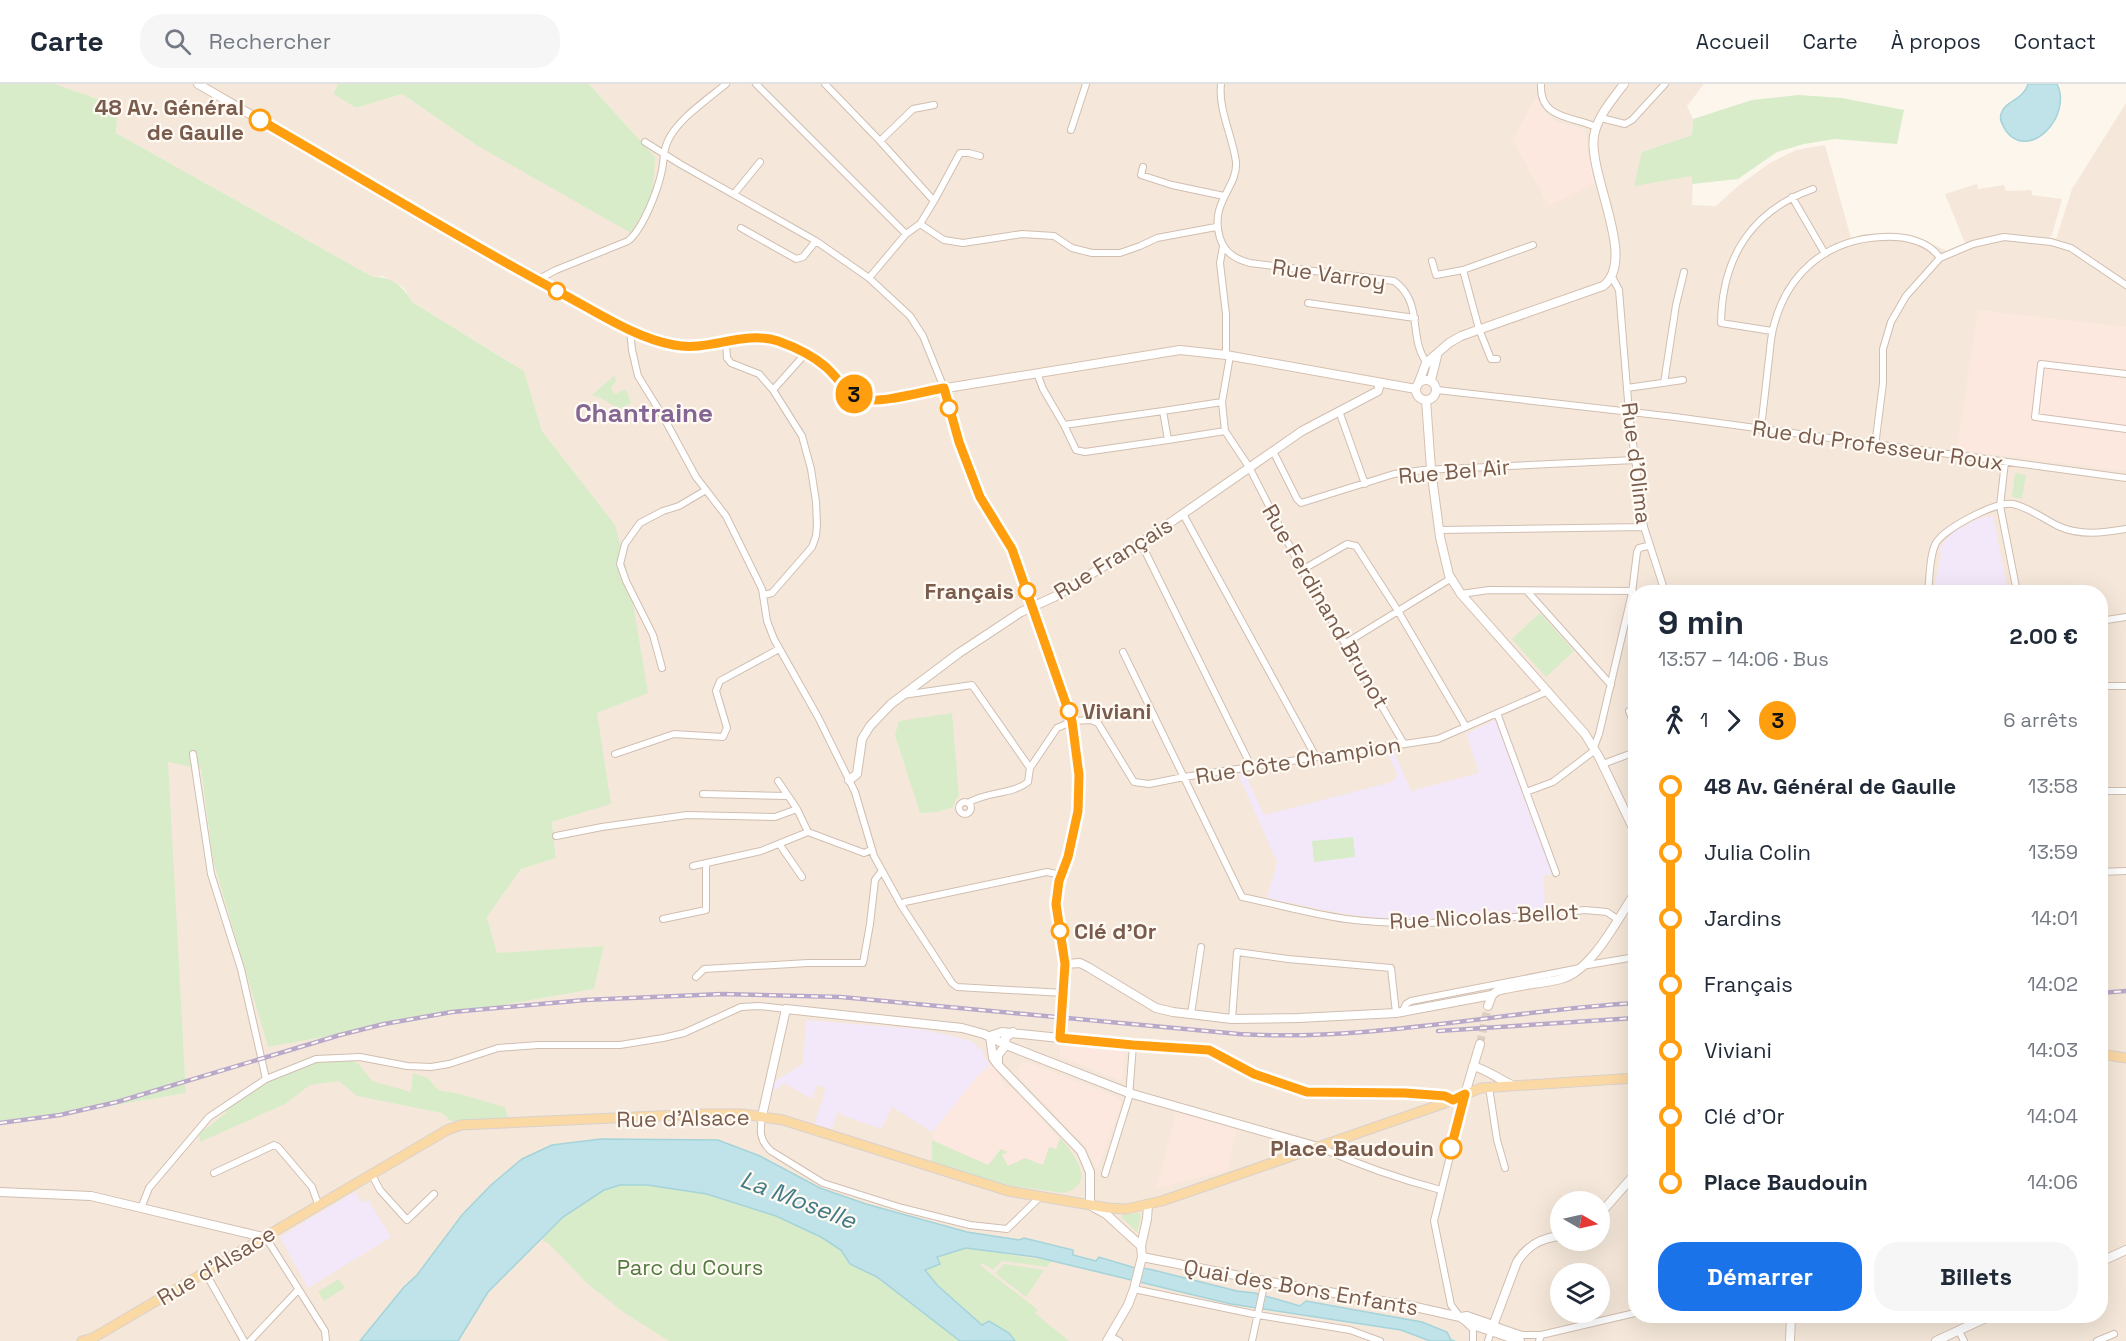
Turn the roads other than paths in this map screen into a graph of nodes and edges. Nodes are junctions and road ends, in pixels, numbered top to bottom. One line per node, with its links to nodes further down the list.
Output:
1 (198, 84): 39 (main road)
2 (726, 84): 16 (street)
3 (756, 84): 28 (street)
4 (825, 84): 14 (street)
5 (1086, 84): 13 (street)
6 (1221, 84): 22 (street)
7 (1541, 84): 12 (street)
8 (1624, 84): 11 (main road)
9 (1665, 84): 11 (street)
10 (934, 105): 14 (street)
11 (1600, 118): 12 (main road)
12 (1596, 127): 37 (main road)
13 (1071, 130)
14 (880, 141): 24 (street)
15 (645, 142): 16 (street)
16 (664, 154): 21 (street); 39 (street)
17 (980, 156): 24 (street)
18 (760, 162): 21 (street)
19 (1143, 166): 22 (street)
20 (1813, 189): 23 (street)
21 (734, 194): 29 (street)
22 (1224, 196): 26 (street)
23 (1792, 197): 32 (street); 45 (street)
24 (934, 201): 25 (street)
25 (920, 224): 26 (street); 28 (street)
26 (1216, 227): 31 (street)
27 (741, 228): 29 (street)
28 (906, 234): 38 (street)
29 (816, 241): 38 (street)
30 (1533, 245): 35 (street)
31 (1223, 246): 42 (street, Rue Varroy); 48 (street)
32 (1824, 252): 33 (street); 45 (street)
33 (1940, 258): 40 (street); 72 (street)
34 (1432, 261): 35 (street)
35 (1463, 270): 43 (street)
36 (1684, 272): 56 (street)
37 (1612, 277): 43 (main road); 59 (street, Rue d'Olima)
38 (869, 278): 58 (street)
39 (537, 280): 44 (main road)
40 (2126, 285)
41 (1308, 303): 42 (street)
42 (1415, 318): 50 (street, Rue Varroy)
43 (1479, 329): 49 (street); 50 (main road)
44 (630, 330): 46 (main road); 80 (street)
45 (1772, 332): 69 (street)
46 (726, 342): 47 (main road); 60 (street)
47 (806, 353): 58 (main road); 60 (street)
48 (1228, 356): 51 (main road); 55 (main road); 63 (street)
49 (1497, 359)
50 (1430, 366): 53 (main road); 57 (main road)
51 (1037, 373): 58 (main road); 67 (street)
52 (2126, 374): 68 (street)
53 (1431, 380): 57 (main road); 61 (main road)
54 (1683, 380): 56 (street)
55 (1380, 383): 57 (main road); 65 (street, Rue Français)
56 (1664, 383): 59 (street)
57 (1418, 385): 62 (main road)
58 (944, 388): 98 (street)
59 (1627, 388): 66 (street, Rue d'Olima)
60 (773, 390): 97 (street)
61 (1437, 390): 62 (main road); 66 (street, Rue du Professeur Roux)
62 (1426, 400): 77 (main road)
63 (1222, 402): 64 (street); 70 (street)
64 (1163, 411): 67 (street); 71 (street)
65 (1339, 411): 73 (street, Rue Français); 79 (street)
66 (1629, 413): 69 (street, Rue du Professeur Roux); 74 (street, Rue d'Olima)
67 (1064, 425): 71 (street)
68 (2126, 429)
69 (1761, 430): 72 (street, Rue du Professeur Roux)
70 (1224, 431): 71 (street); 76 (street, Rue Ferdinand Brunot)
71 (1168, 440)
72 (1875, 446): 75 (street, Rue du Professeur Roux)
73 (1273, 452): 76 (street, Rue Français); 79 (street, Rue Bel Air)
74 (1635, 460): 77 (street, Rue Bel Air); 83 (street, Rue d'Olima)
75 (2005, 462): 78 (street, Rue du Professeur Roux); 81 (street)
76 (1249, 467): 82 (street, Rue Français); 88 (street, Rue Ferdinand Brunot)
77 (1431, 470): 79 (street, Rue Bel Air); 85 (main road)
78 (2126, 478)
79 (1365, 484)
80 (705, 490): 97 (street); 106 (street)
81 (2000, 506): 84 (street); 92 (street); 93 (street)
82 (1183, 514): 86 (street, Rue Français); 120 (street)
83 (1644, 527): 85 (street); 87 (street, Rue d'Olima)
84 (2126, 529)
85 (1439, 530): 89 (main road)
86 (1141, 543): 98 (street, Rue Français); 122 (street)
87 (1648, 546): 90 (street, Rue d'Olima); 91 (street)
88 (1302, 570): 99 (street); 103 (street, Rue Ferdinand Brunot)
89 (1450, 579): 96 (main road); 99 (street)
90 (1634, 585)
91 (1662, 585)
92 (1929, 585)
93 (2016, 585)
94 (1527, 591): 95 (street); 96 (street); 107 (street)
95 (1628, 591)
96 (1461, 594): 110 (main road)
97 (764, 595): 104 (street)
98 (1032, 607): 111 (street, Rue Français); 113 (street)
99 (1398, 611): 103 (street); 114 (street)
100 (1628, 612): 107 (street, Rue d'Olima)
101 (2126, 617): 102 (street)
102 (2108, 620)
103 (1346, 643): 115 (street, Rue Ferdinand Brunot)
104 (778, 649): 118 (street); 125 (street)
105 (1123, 652): 124 (street)
106 (663, 668)
107 (1611, 685): 116 (street, Rue d'Olima)
108 (2108, 686): 109 (street)
109 (2126, 686)
110 (1548, 691): 112 (street, Rue Côte Champion); 116 (main road)
111 (903, 695): 123 (street); 125 (street, Rue Français)
112 (1497, 713): 114 (street, Rue Côte Champion); 129 (street)
113 (1072, 721): 123 (street); 124 (street, Rue Côte Champion); 145 (street)
114 (1466, 727): 115 (street, Rue Côte Champion)
115 (1404, 744): 120 (street, Rue Côte Champion)
116 (1595, 749): 121 (main road); 129 (street)
117 (192, 754): 176 (street)
118 (615, 754)
119 (1628, 755): 121 (street)
120 (1316, 757): 122 (street, Rue Côte Champion)
121 (1602, 764): 134 (main road)
122 (1251, 766): 124 (street, Rue Côte Champion)
123 (1030, 768): 132 (street)
124 (1184, 777): 152 (street, Rue Nicolas Bellot)
125 (849, 780): 138 (street)
126 (778, 781): 131 (street)
127 (2108, 790): 128 (street)
128 (2126, 791)
129 (1526, 792): 144 (street)
130 (703, 794): 131 (street)
131 (788, 796): 133 (street)
132 (968, 803)
133 (797, 809): 135 (street); 136 (street)
134 (1628, 818)
135 (808, 832): 137 (street); 138 (street)
136 (555, 836)
137 (780, 845): 139 (street); 146 (street)
138 (871, 850): 142 (street)
139 (706, 863): 140 (street); 151 (street)
140 (693, 866)
141 (2126, 871): 143 (street)
142 (881, 872): 147 (street); 148 (street)
143 (2108, 872)
144 (1556, 873)
145 (1061, 875): 150 (street); 155 (street)
146 (802, 877)
147 (886, 880): 148 (street); 150 (street)
148 (874, 886): 157 (street)
149 (1628, 903): 152 (main road)
150 (901, 905): 158 (street)
151 (663, 919)
152 (1617, 919): 156 (main road)
153 (1201, 948): 163 (street)
154 (1628, 958): 156 (street)
155 (1065, 964): 158 (street); 163 (street)
156 (1581, 967): 159 (main road); 162 (street)
157 (696, 977)
158 (1064, 993): 167 (street, bridge)
159 (1492, 995): 160 (main road); 162 (street)
160 (1488, 1006)
161 (786, 1009): 166 (street); 176 (street); 182 (street)
162 (1399, 1013): 164 (street); 164 (street)
163 (1191, 1014): 164 (street)
164 (1232, 1019)
165 (1012, 1032): 166 (street); 167 (street); 168 (street)
166 (990, 1036): 168 (street); 172 (street)
167 (1060, 1038): 169 (street)
168 (1006, 1045): 172 (street); 179 (street)
169 (1133, 1045): 179 (street); 181 (street)
170 (2108, 1055): 171 (main road)
171 (2126, 1058)
172 (998, 1065): 195 (street)
173 (1473, 1066): 174 (main road); 174 (main road); 180 (main road)
174 (1486, 1070): 177 (main road)
175 (1628, 1078): 177 (main road, Rue d'Alsace)
176 (266, 1079): 197 (street)
177 (1512, 1085): 178 (main road, Rue d'Alsace)
178 (1490, 1087): 180 (main road, Rue d'Alsace); 184 (street)
179 (1129, 1093): 183 (street); 187 (street)
180 (1465, 1094): 181 (main road, Rue d'Alsace); 189 (street)
181 (1453, 1100): 183 (main road, Rue d'Alsace)
182 (762, 1116): 186 (main road, Rue d'Alsace); 192 (main road, Rue d'Alsace); 192 (street)
183 (1318, 1147): 189 (street); 196 (main road, Rue d'Alsace)
184 (1505, 1168)
185 (214, 1173): 194 (street)
186 (371, 1173): 191 (street); 194 (main road, Rue d'Alsace)
187 (1105, 1174)
188 (1628, 1182): 193 (street)
189 (1441, 1190): 210 (street)
190 (0, 1192): 197 (street)
191 (434, 1194)
192 (1040, 1197): 195 (main road, Rue d'Alsace)
193 (1610, 1202)
194 (318, 1204): 198 (main road, Rue d'Alsace)
195 (1090, 1205): 196 (main road, Rue d'Alsace); 200 (main road)
196 (1148, 1205): 200 (main road)
197 (141, 1208): 198 (street)
198 (263, 1237): 204 (main road, Rue d'Alsace); 207 (street)
199 (1550, 1238): 213 (street)
200 (1141, 1246): 202 (main road)
201 (2126, 1250): 203 (main road)
202 (1142, 1257): 205 (street, Quai des Bons Enfants); 206 (main road)
203 (2108, 1259)
204 (206, 1272): 218 (main road, Rue d'Alsace); 221 (street)
205 (1265, 1281): 208 (street); 210 (street, Quai des Bons Enfants)
206 (1134, 1289): 208 (street); 219 (main road)
207 (298, 1290): 222 (street); 223 (street)
208 (1258, 1312): 225 (street); 226 (street)
209 (1628, 1314): 217 (street)
210 (1460, 1317): 213 (street, Quai des Bons Enfants); 216 (street)
211 (1791, 1323): 229 (main road)
212 (1976, 1323): 214 (main road)
213 (1492, 1328): 217 (street); 227 (street); 228 (street, Quai des Bons Enfants)
214 (1959, 1331): 230 (main road); 231 (street)
215 (2114, 1334): 232 (street)
216 (1474, 1338)
217 (1540, 1338)
218 (92, 1339): 220 (main road, Rue d'Alsace)
219 (1109, 1339): 224 (street)
220 (82, 1341)
221 (244, 1341)
222 (250, 1341)
223 (326, 1341)
224 (1119, 1341)
225 (1251, 1341)
226 (1380, 1341)
227 (1488, 1341)
228 (1520, 1341)
229 (1790, 1341)
230 (1936, 1341)
231 (1964, 1341)
232 (2097, 1341)

